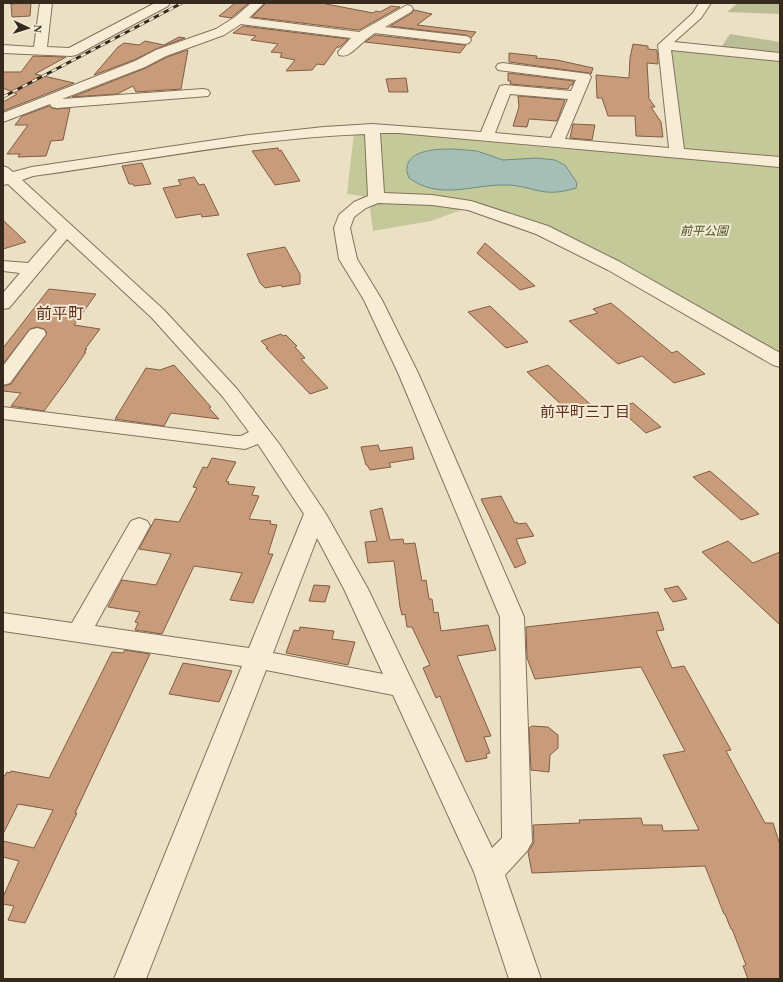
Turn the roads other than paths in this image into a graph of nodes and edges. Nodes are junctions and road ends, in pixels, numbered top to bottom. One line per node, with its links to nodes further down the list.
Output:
1 (46, 3): 12 (street)
2 (164, 3): 12 (street)
3 (258, 3): 6 (street)
4 (705, 3): 10 (street)
5 (407, 9): 7 (street)
6 (239, 20): 8 (street); 18 (street)
7 (372, 29): 8 (street); 9 (street)
8 (361, 36): 13 (street)
9 (465, 40)
10 (664, 45): 14 (street); 23 (street)
11 (3, 49): 12 (street)
12 (40, 51)
13 (344, 52)
14 (780, 57)
15 (503, 67): 17 (street)
16 (203, 93): 18 (street)
17 (577, 96): 21 (street); 22 (street)
18 (38, 104): 19 (street)
19 (3, 118)
20 (372, 128): 21 (street); 25 (street); 26 (street)
21 (487, 136): 22 (street)
22 (556, 142): 23 (street)
23 (677, 153): 24 (street)
24 (780, 162)
25 (5, 176): 27 (street)
26 (376, 198): 32 (street); 44 (street)
27 (66, 230): 29 (street); 37 (street)
28 (3, 266): 29 (street)
29 (32, 269): 30 (street)
30 (3, 304)
31 (37, 334): 33 (street)
32 (780, 361)
33 (3, 379)
34 (3, 413): 37 (street)
35 (3, 424): 36 (street)
36 (34, 427)
37 (260, 433): 38 (street)
38 (314, 514): 42 (street); 43 (street)
39 (139, 526): 41 (street)
40 (3, 622): 41 (street)
41 (79, 633): 42 (street)
42 (256, 659): 43 (street); 45 (street)
43 (401, 687): 44 (street)
44 (488, 872): 46 (street)
45 (130, 979)
46 (525, 979)

